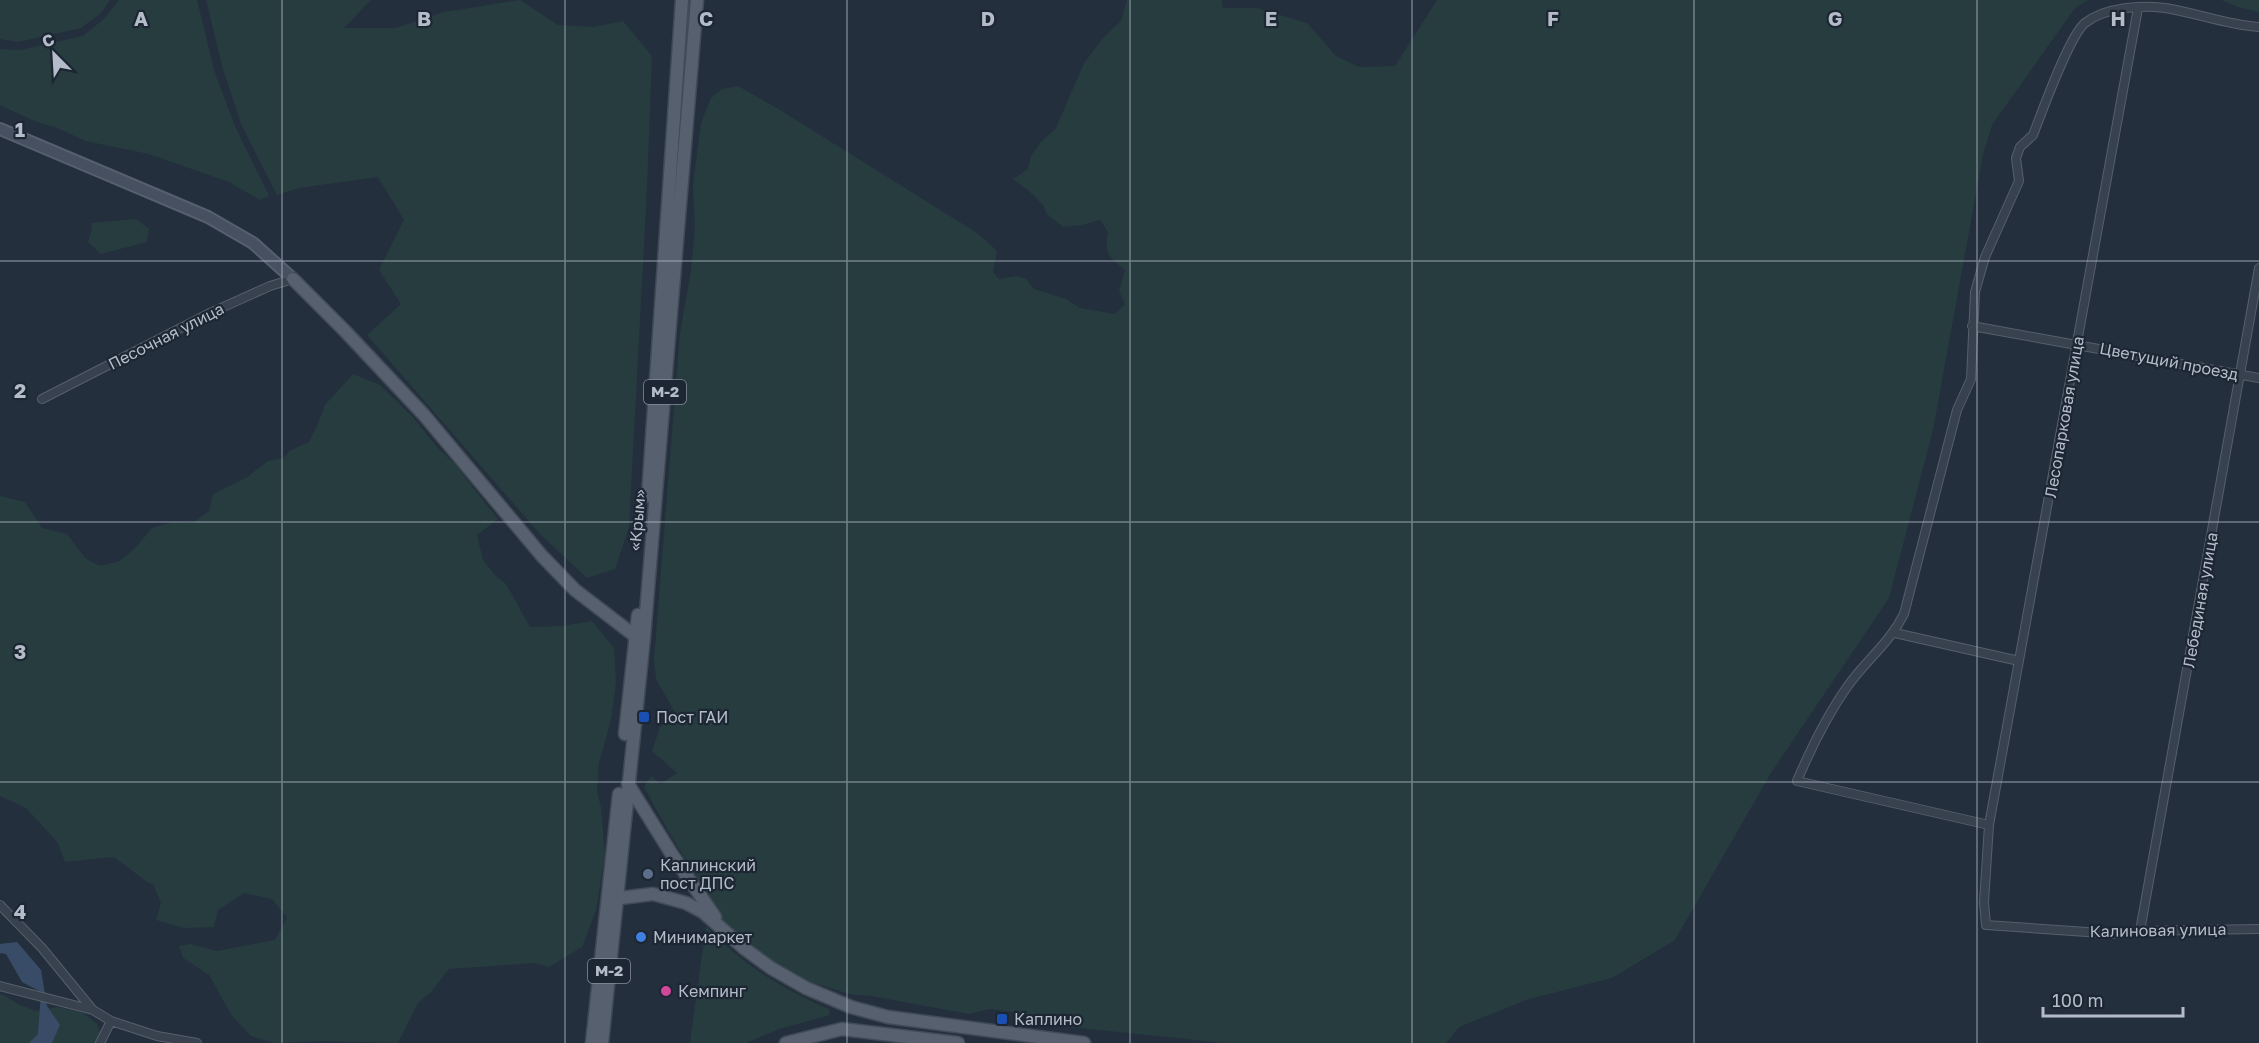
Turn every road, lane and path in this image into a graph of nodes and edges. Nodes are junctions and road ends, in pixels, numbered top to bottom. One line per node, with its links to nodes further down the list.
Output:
1 (682, 0): 14 (main road, «Крым» / М-2)
2 (697, 0): 14 (main road, «Крым» / М-2)
3 (2138, 8): 4 (street); 8 (street); 9 (street, Лесопарковая улица)
4 (2259, 27)
5 (0, 129): 7 (main road)
6 (2259, 268): 10 (street, Лебединая улица)
7 (293, 279): 12 (street, Песочная улица); 14 (main road)
8 (1972, 326): 9 (street, Цветущий проезд); 13 (street)
9 (2077, 344): 10 (street, Цветущий проезд); 15 (street, Лесопарковая улица)
10 (2240, 375): 11 (street, Цветущий проезд); 23 (street, Лебединая улица)
11 (2259, 378)
12 (42, 399)
13 (1895, 633): 15 (street); 17 (street)
14 (639, 636): 16 (main road, «Крым» / М-2); 18 (main road, «Крым» / М-2)
15 (2019, 661): 17 (street, Лесопарковая улица)
16 (628, 784): 18 (main road, «Крым» / М-2); 22 (main road)
17 (1989, 825): 20 (street, Лесопарковая улица)
18 (612, 899): 22 (main road); 31 (main road, «Крым» / М-2); 32 (main road, «Крым» / М-2)
19 (0, 905): 25 (street)
20 (1986, 925): 23 (street, Калиновая улица)
21 (2259, 929): 23 (street, Калиновая улица)
22 (725, 930): 26 (main road)
23 (2140, 932)
24 (0, 986): 25 (street)
25 (93, 1010): 27 (street)
26 (888, 1017): 28 (main road); 36 (main road)
27 (111, 1020): 29 (street); 30 (street)
28 (885, 1033): 33 (main road); 34 (street); 35 (main road)
29 (100, 1043)
30 (197, 1043)
31 (592, 1043)
32 (602, 1043)
33 (786, 1043)
34 (876, 1043)
35 (957, 1043)
36 (1084, 1043)

